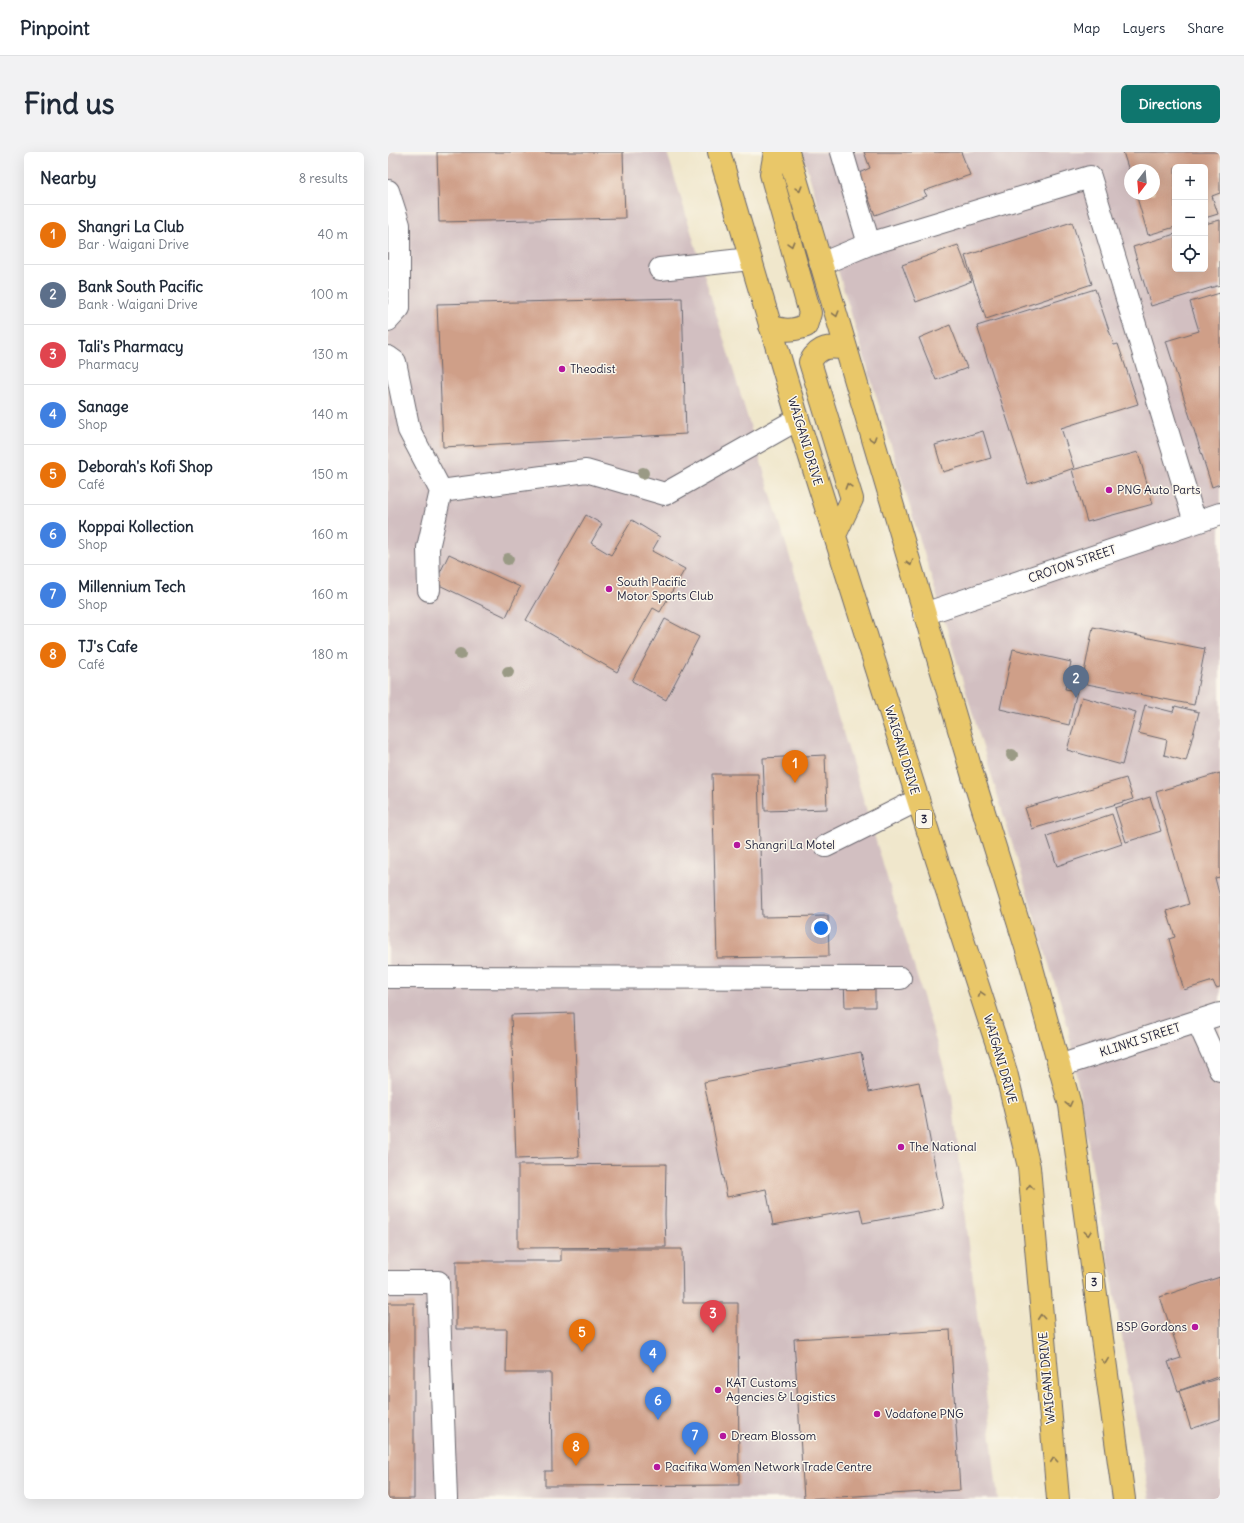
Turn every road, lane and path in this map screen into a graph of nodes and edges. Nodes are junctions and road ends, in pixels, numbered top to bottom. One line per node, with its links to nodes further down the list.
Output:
1 (719, 152): 7 (highway, WAIGANI DRIVE / 3)
2 (775, 152): 11 (highway, one-way to 11)
3 (788, 152): 8 (highway, 3, one-way to 8)
4 (842, 152): 6 (street)
5 (388, 192): 10 (street)
6 (868, 244): 8 (street); 17 (street)
7 (750, 260): 9 (street); 11 (highway, WAIGANI DRIVE / 3)
8 (821, 264): 12 (highway, 3, one-way to 12)
9 (660, 269)
10 (388, 320)
11 (770, 326): 14 (highway, WAIGANI DRIVE / 3)
12 (846, 349): 18 (highway, one-way to 12); 20 (highway, 3, one-way to 20)
13 (388, 357): 15 (street)
14 (798, 419): 15 (street); 18 (highway, WAIGANI DRIVE / 3)
15 (442, 491): 19 (street)
16 (1220, 514): 17 (street, CROTON STREET)
17 (1195, 522): 20 (street, CROTON STREET)
18 (835, 535): 21 (highway, WAIGANI DRIVE / 3)
19 (429, 590)
20 (924, 614): 27 (highway, 3)
21 (918, 800): 22 (street); 32 (highway, WAIGANI DRIVE / 3, one-way to 21)
22 (826, 846)
23 (388, 978): 24 (street)
24 (900, 978)
25 (1220, 1014): 26 (street, KLINKI STREET)
26 (1198, 1022): 27 (street, KLINKI STREET); 28 (street)
27 (1059, 1066): 30 (highway, 3, one-way to 30)
28 (1220, 1070)
29 (388, 1282): 31 (street)
30 (1118, 1452): 33 (highway, 3); 34 (highway)
31 (446, 1499)
32 (1058, 1499)
33 (1124, 1499)
34 (1130, 1499)

